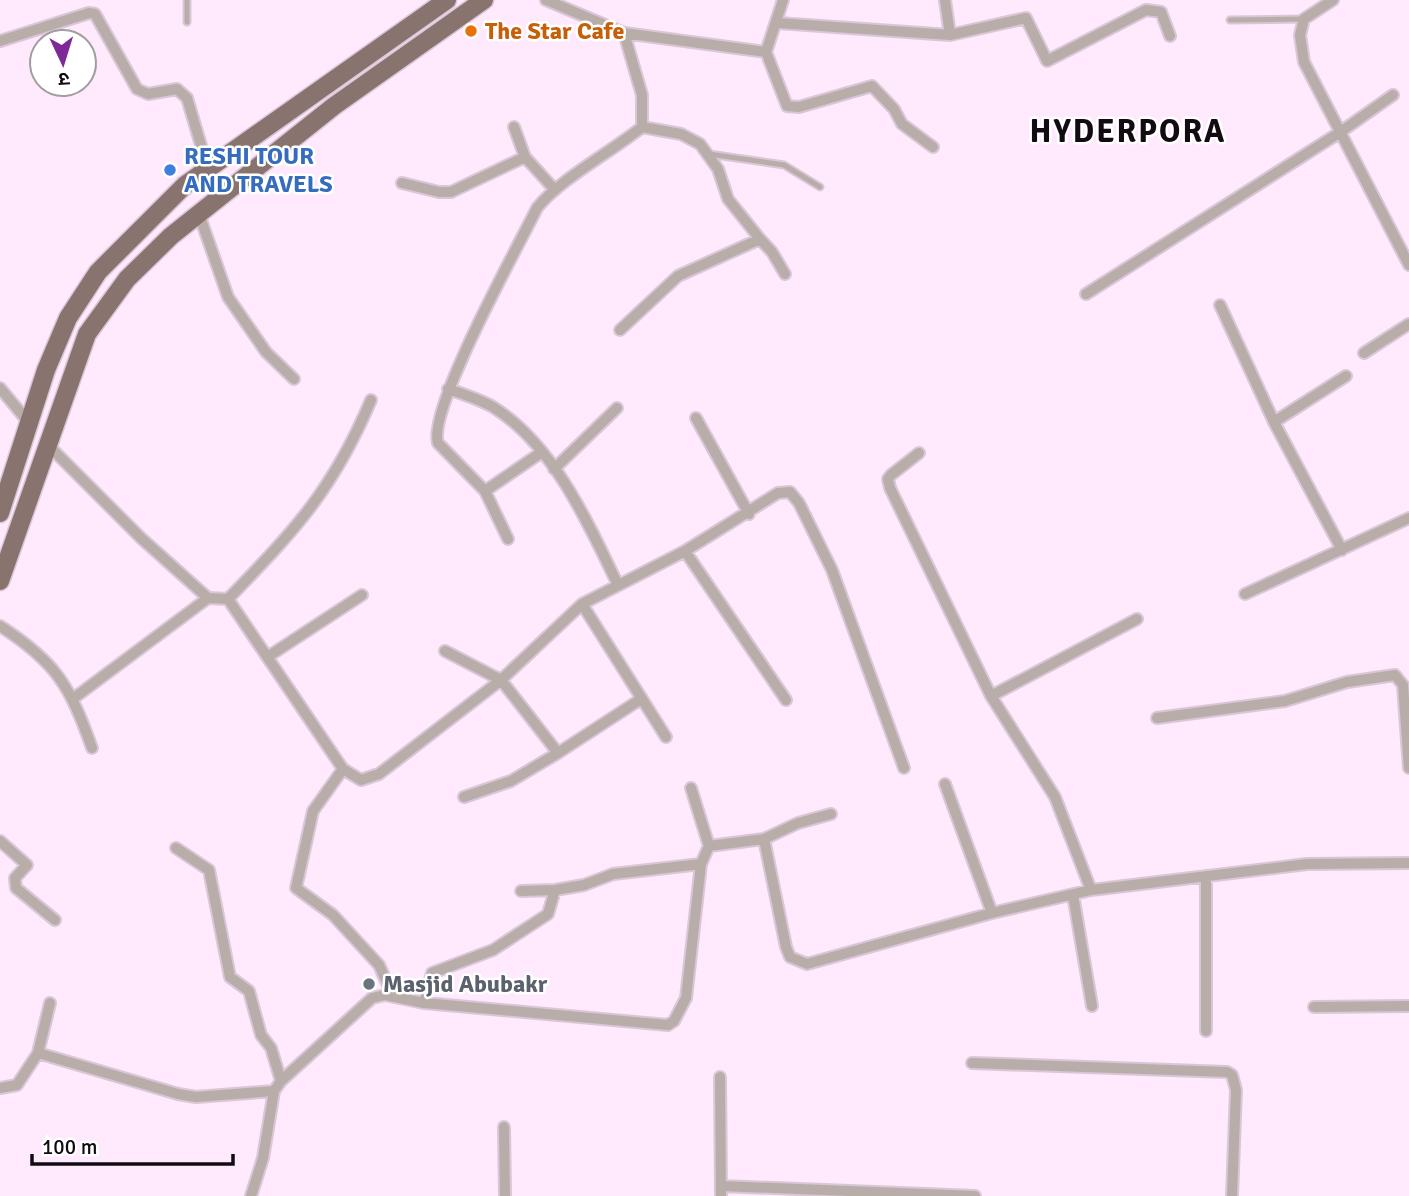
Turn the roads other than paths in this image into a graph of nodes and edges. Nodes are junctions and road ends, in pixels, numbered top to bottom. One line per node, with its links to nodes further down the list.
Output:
1 (187, 0): 10 (lane)
2 (447, 0): 24 (main road)
3 (484, 0): 28 (main road)
4 (546, 0): 12 (street)
5 (783, 0): 11 (street)
6 (945, 0): 13 (street)
7 (1333, 0): 8 (street)
8 (1304, 19): 9 (lane); 20 (street)
9 (1230, 20)
10 (187, 22)
11 (778, 23): 13 (street); 16 (street)
12 (624, 33): 16 (street); 19 (street)
13 (950, 35): 14 (street)
14 (1170, 36)
15 (0, 41): 24 (street)
16 (766, 52): 21 (street)
17 (1393, 95): 20 (street)
18 (514, 127): 23 (street)
19 (642, 127): 22 (street); 27 (street)
20 (1339, 134): 30 (street); 32 (street)
21 (933, 147)
22 (709, 154): 26 (lane); 29 (street)
23 (525, 157): 25 (street); 27 (street)
24 (208, 169): 45 (main road)
25 (402, 183)
26 (820, 187)
27 (555, 190): 40 (street)
28 (199, 214): 38 (street); 46 (main road)
29 (760, 239): 31 (street); 35 (street)
30 (1409, 265)
31 (785, 274)
32 (1086, 294)
33 (1220, 305): 44 (street)
34 (1409, 324): 36 (street)
35 (620, 330)
36 (1364, 353)
37 (1346, 376): 44 (street)
38 (294, 379)
39 (0, 387): 45 (street)
40 (448, 389): 47 (street); 50 (street)
41 (371, 400): 62 (street)
42 (617, 408): 49 (street)
43 (696, 418): 52 (street)
44 (1274, 422): 55 (street)
45 (30, 424): 51 (main road)
46 (46, 443): 57 (main road); 61 (street)
47 (542, 452): 49 (street); 50 (street)
48 (919, 453): 69 (street)
49 (554, 469): 58 (street)
50 (485, 491): 54 (street)
51 (0, 513)
52 (748, 514): 56 (street); 77 (street)
53 (1409, 518): 55 (street)
54 (508, 539)
55 (1342, 550): 59 (street)
56 (685, 551): 58 (street); 72 (street)
57 (0, 581)
58 (618, 585): 63 (street)
59 (1245, 594)
60 (362, 595): 67 (street)
61 (208, 598): 62 (street); 70 (street)
62 (228, 599): 67 (street)
63 (582, 604): 68 (street); 71 (street)
64 (1137, 618): 69 (street)
65 (0, 626): 70 (street)
66 (445, 651): 68 (street)
67 (269, 656): 79 (street)
68 (501, 680): 76 (street); 79 (street)
69 (991, 696): 92 (street)
70 (74, 698): 75 (street)
71 (642, 699): 74 (street); 76 (street)
72 (786, 700)
73 (1157, 718): 78 (street)
74 (666, 737)
75 (92, 748)
76 (558, 753): 82 (street)
77 (904, 768)
78 (1409, 768)
79 (343, 769): 97 (street)
80 (945, 784): 95 (street)
81 (691, 788): 86 (street)
82 (464, 797)
83 (831, 814): 84 (street)
84 (764, 839): 86 (street); 95 (street)
85 (0, 841): 96 (street)
86 (709, 846): 89 (street)
87 (176, 848): 107 (street)
88 (1409, 863): 90 (street)
89 (701, 864): 91 (street); 99 (street)
90 (1206, 876): 92 (street); 103 (street)
91 (555, 890): 93 (street); 99 (street)
92 (1091, 890): 94 (street)
93 (521, 891)
94 (1073, 895): 95 (street); 100 (street)
95 (992, 914)
96 (55, 920)
97 (393, 996): 99 (street); 107 (street)
98 (50, 1003): 104 (street)
99 (424, 1003)
100 (1092, 1006)
101 (1409, 1006): 102 (street)
102 (1314, 1007)
103 (1206, 1031)
104 (37, 1053): 108 (street); 109 (street)
105 (972, 1063): 115 (street)
106 (720, 1077): 111 (street)
107 (281, 1081): 109 (street)
108 (0, 1088)
109 (274, 1091): 112 (street)
110 (504, 1127): 113 (street)
111 (721, 1191): 114 (street)
112 (251, 1196)
113 (505, 1196)
114 (975, 1196)
115 (1232, 1196)

